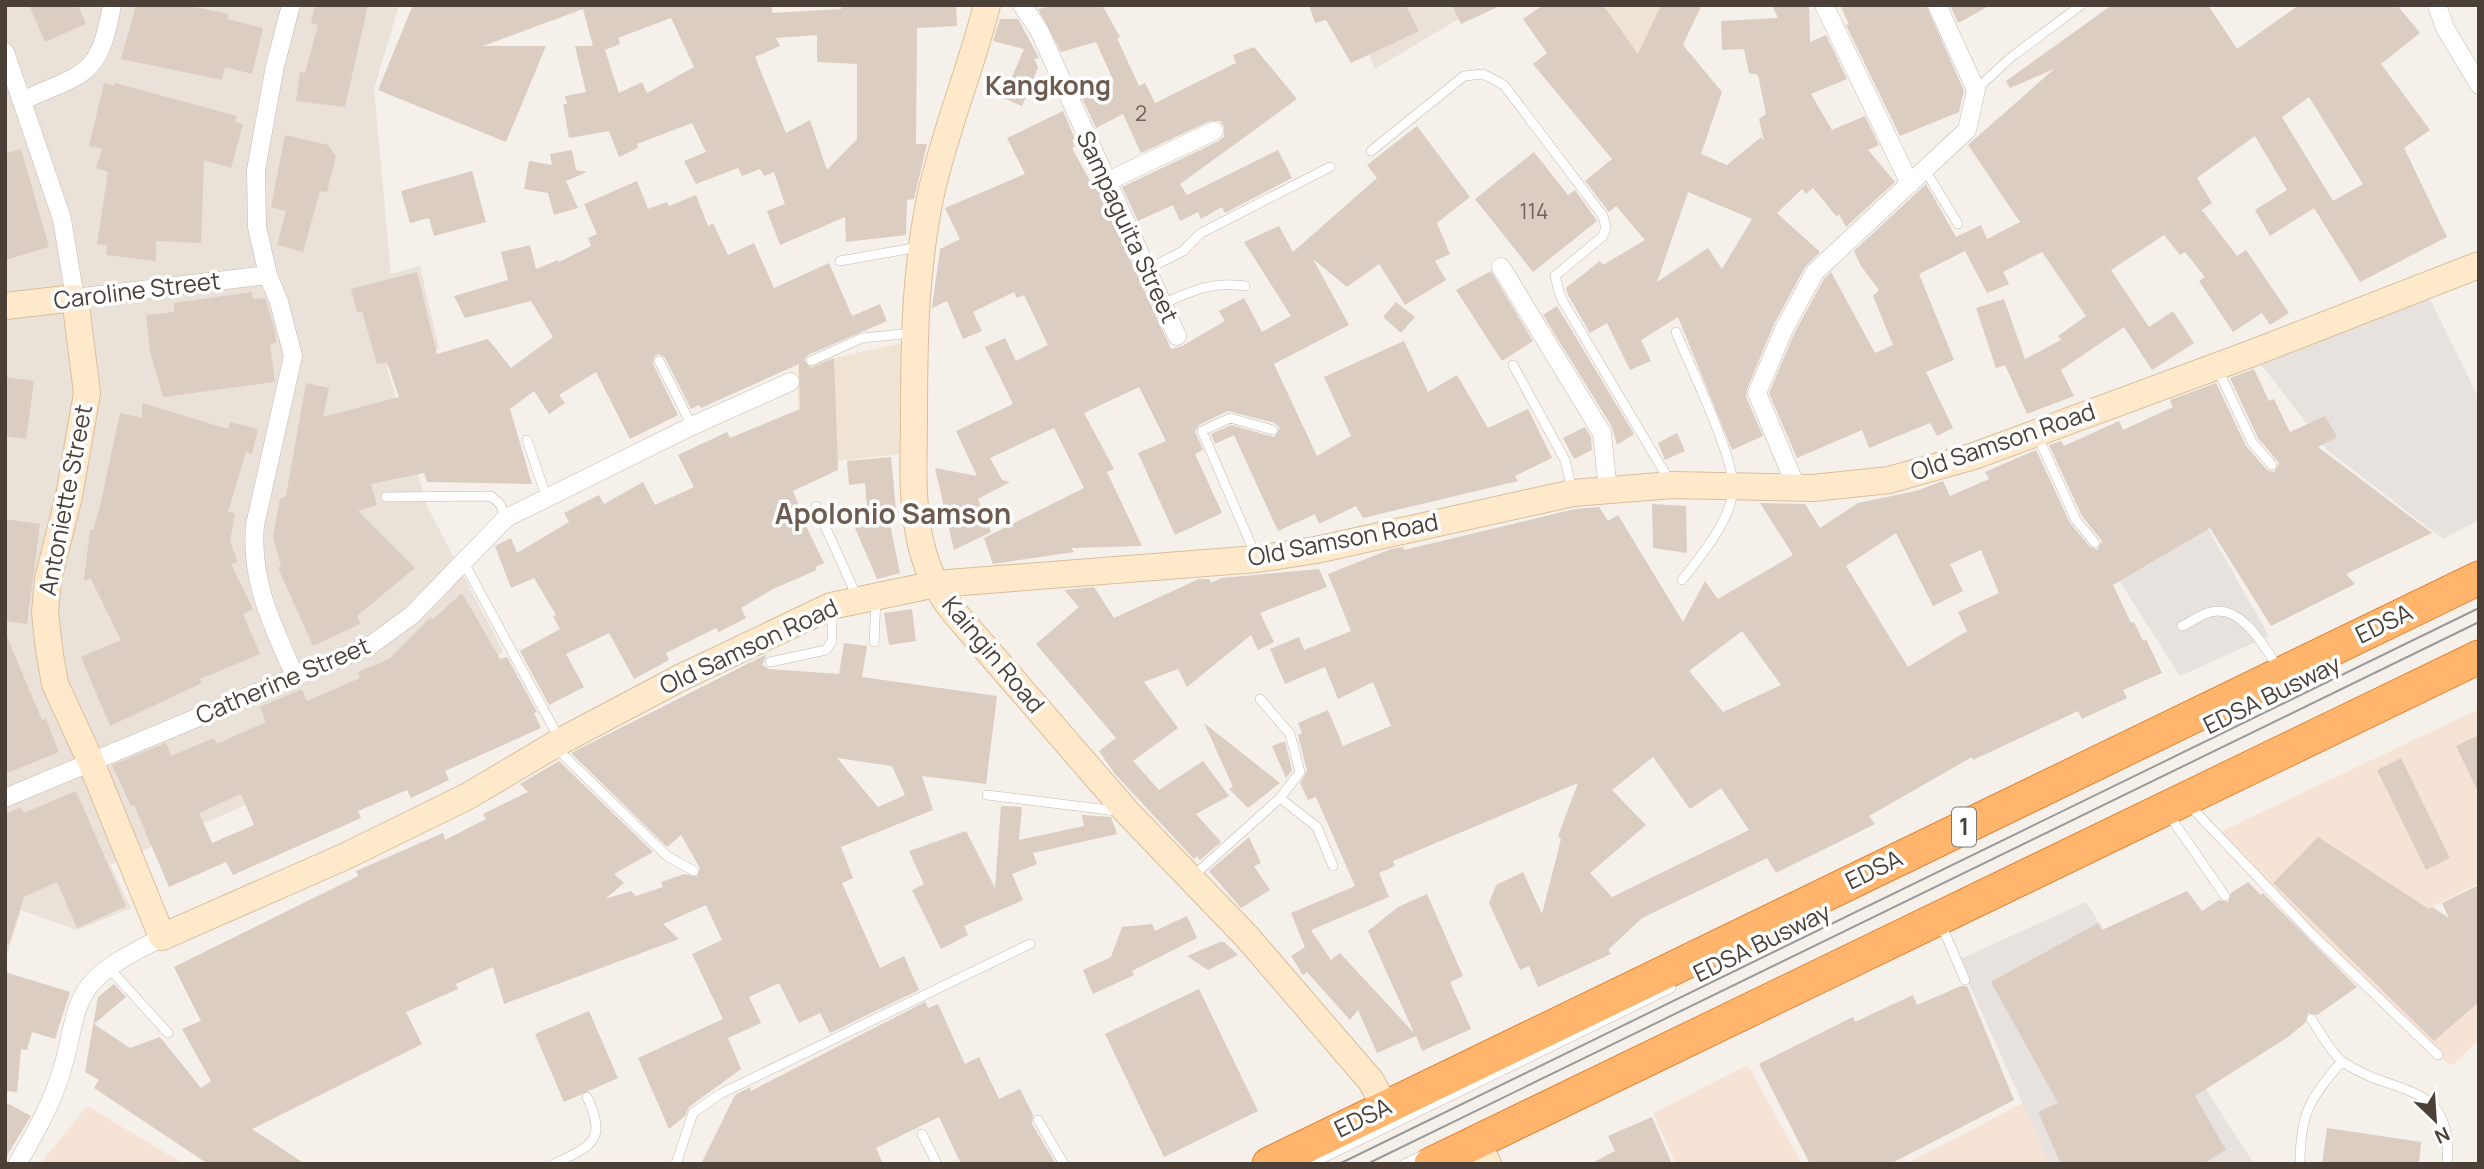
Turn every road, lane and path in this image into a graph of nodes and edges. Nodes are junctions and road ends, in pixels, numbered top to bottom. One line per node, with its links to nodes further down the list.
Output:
1 (112, 5): 12 (street)
2 (291, 5): 25 (street)
3 (987, 5): 20 (street, Kaingin Road)
4 (1022, 5): 17 (street, Sampaguita Street)
5 (1824, 5): 18 (street)
6 (1937, 5): 11 (street)
7 (2081, 5): 11 (lane)
8 (2437, 5): 10 (street)
9 (5, 52): 12 (street, Antoniette Street)
10 (2479, 85)
11 (1976, 90): 16 (street)
12 (24, 100): 27 (street, Antoniette Street)
13 (1214, 131): 17 (street)
14 (1371, 151): 43 (lane)
15 (1330, 167): 24 (lane)
16 (1925, 170): 18 (street); 19 (lane)
17 (1106, 183): 24 (street, Sampaguita Street)
18 (1910, 184): 45 (street)
19 (1958, 224)
20 (921, 247): 21 (lane); 31 (street, Kaingin Road)
21 (840, 261)
22 (2479, 265): 36 (street, Old Samson Road)
23 (1501, 267): 46 (street)
24 (1146, 270): 28 (street, Sampaguita Street)
25 (268, 275): 27 (street, Caroline Street); 65 (street)
26 (1245, 286): 28 (lane)
27 (75, 298): 29 (street, Caroline Street); 68 (street, Antoniette Street)
28 (1162, 304): 32 (street, Sampaguita Street)
29 (5, 306)
30 (1676, 332): 44 (lane)
31 (914, 333): 34 (lane); 57 (street, Kaingin Road)
32 (1177, 336)
33 (659, 361): 38 (lane)
34 (811, 361)
35 (1513, 365): 47 (lane)
36 (2216, 367): 40 (street, Old Samson Road); 42 (lane)
37 (790, 382): 38 (street, Catherine Street)
38 (692, 426): 48 (street, Catherine Street)
39 (1273, 430): 53 (lane)
40 (2037, 433): 45 (street, Old Samson Road); 52 (lane)
41 (527, 440): 48 (lane)
42 (2272, 465)
43 (1672, 485): 44 (street, Old Samson Road); 46 (street, Old Samson Road)
44 (1734, 487): 45 (street, Old Samson Road); 56 (lane)
45 (1797, 489)
46 (1608, 491): 47 (street, Old Samson Road)
47 (1573, 493): 53 (street, Old Samson Road)
48 (546, 496): 51 (street, Catherine Street)
49 (386, 497): 51 (lane)
50 (816, 506): 58 (lane)
51 (506, 518): 54 (street, Catherine Street)
52 (2095, 543)
53 (1257, 559): 57 (street, Old Samson Road)
54 (463, 561): 65 (street, Catherine Street); 67 (lane)
55 (2479, 578): 64 (highway, EDSA / 1)
56 (1682, 580)
57 (936, 584): 58 (street, Old Samson Road); 73 (street, Kaingin Road)
58 (867, 596): 59 (street, Old Samson Road); 61 (lane)
59 (831, 606): 63 (lane); 67 (street, Old Samson Road)
60 (2182, 626): 64 (lane)
61 (874, 642)
62 (2479, 657): 72 (highway)
63 (770, 662)
64 (2282, 673): 89 (highway, EDSA / 1)
65 (296, 678): 68 (street, Catherine Street)
66 (1260, 699): 70 (lane)
67 (557, 743): 75 (lane); 79 (street, Old Samson Road)
68 (91, 762): 71 (street, Catherine Street); 79 (street, Antoniette Street)
69 (987, 796): 73 (lane)
70 (1280, 797): 74 (lane); 76 (lane)
71 (5, 798)
72 (2176, 806): 77 (lane); 78 (highway); 86 (lane)
73 (1127, 812): 76 (street, Kaingin Road)
74 (1334, 866)
75 (694, 871)
76 (1190, 879): 89 (street, Kaingin Road)
77 (2225, 897)
78 (1939, 919): 82 (lane); 92 (highway)
79 (162, 937): 81 (street)
80 (1030, 944): 96 (lane)
81 (109, 968): 85 (lane); 94 (street)
82 (1965, 980)
83 (1685, 981): 100 (lane, EDSA Busway)
84 (2311, 1019): 87 (lane)
85 (168, 1033)
86 (2438, 1055)
87 (2342, 1062): 102 (lane); 103 (lane)
88 (587, 1097): 95 (lane)
89 (1385, 1107): 99 (highway, EDSA / 1)
90 (1038, 1120): 98 (lane)
91 (922, 1134): 97 (lane)
92 (1482, 1153): 93 (highway)
93 (1430, 1158): 101 (lane)
94 (17, 1164)
95 (554, 1164)
96 (676, 1164)
97 (937, 1164)
98 (1064, 1164)
99 (1269, 1164)
100 (1311, 1164)
101 (1405, 1164)
102 (2300, 1164)
103 (2447, 1164)

